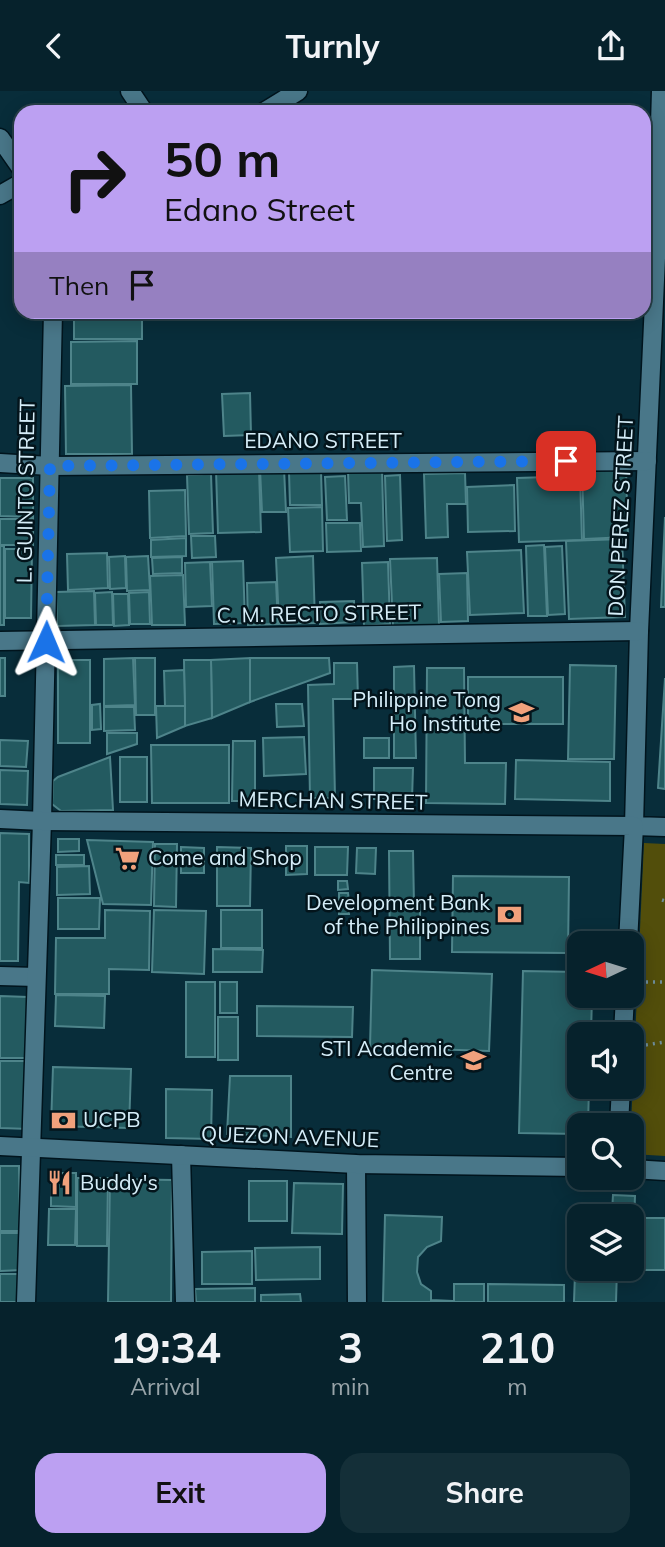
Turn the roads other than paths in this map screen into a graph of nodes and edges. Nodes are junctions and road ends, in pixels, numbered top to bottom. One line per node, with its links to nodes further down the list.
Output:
1 (298, 91): 3 (street)
2 (661, 91): 6 (street, DON PEREZ STREET)
3 (275, 105)
4 (0, 138): 5 (street)
5 (14, 158)
6 (661, 257): 8 (street, DON PEREZ STREET)
7 (53, 319): 11 (street, L. GUINTO STREET)
8 (658, 361): 9 (street, DON PEREZ STREET)
9 (647, 461): 11 (street, EDANO STREET); 12 (street, DON PEREZ STREET)
10 (0, 463): 11 (street, EDANO STREET)
11 (50, 466): 14 (street, L. GUINTO STREET)
12 (639, 631): 14 (street, C. M. RECTO STREET); 17 (street, DON PEREZ STREET)
13 (0, 642): 14 (street, C. M. RECTO STREET)
14 (46, 642): 16 (street, L. GUINTO STREET)
15 (0, 818): 16 (street, MERCHAN STREET)
16 (42, 821): 17 (street, MERCHAN STREET); 21 (street, L. GUINTO STREET)
17 (634, 826): 18 (street, MERCHAN STREET); 19 (street, DON PEREZ STREET)
18 (665, 827)
19 (629, 931)
20 (0, 975): 21 (street)
21 (36, 977): 23 (street, L. GUINTO STREET)
22 (0, 1146): 23 (street, QUEZON AVENUE)
23 (32, 1147): 24 (street, QUEZON AVENUE); 29 (street, L. GUINTO STREET)
24 (181, 1155): 25 (street, QUEZON AVENUE); 30 (street)
25 (356, 1164): 26 (street, QUEZON AVENUE); 31 (street)
26 (567, 1167)
27 (644, 1170): 28 (street)
28 (665, 1171)
29 (26, 1302)
30 (185, 1302)
31 (357, 1302)

